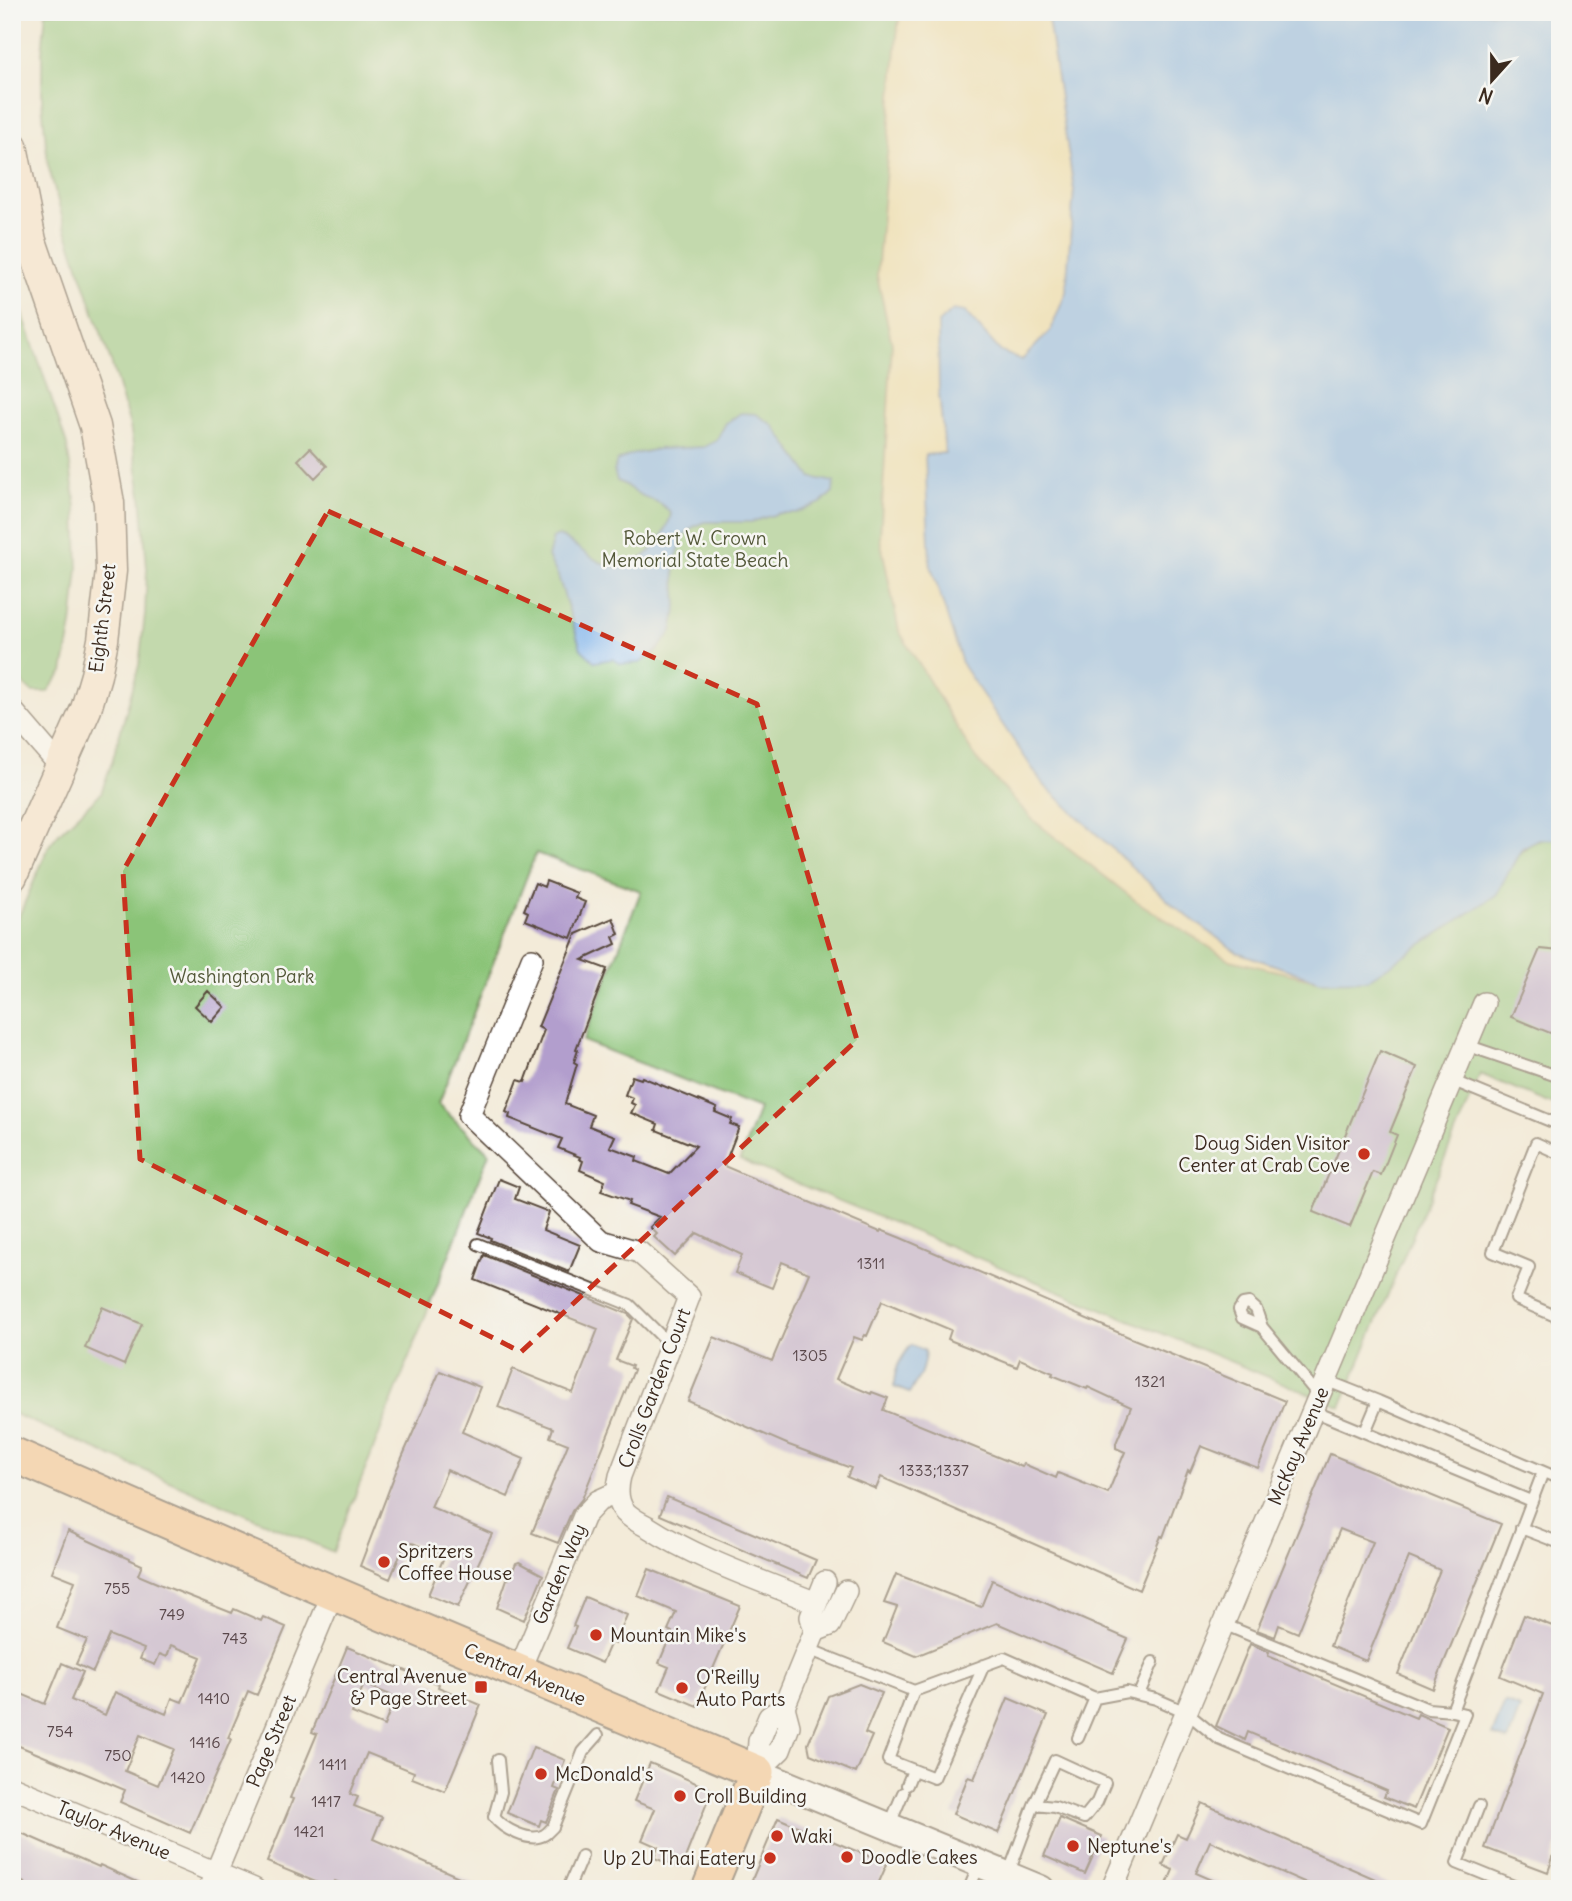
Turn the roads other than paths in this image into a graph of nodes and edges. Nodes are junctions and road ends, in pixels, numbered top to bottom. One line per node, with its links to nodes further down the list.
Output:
1 (12, 146): 3 (main road, Eighth Street)
2 (12, 710): 3 (street)
3 (61, 767): 4 (main road, Eighth Street)
4 (12, 876)
5 (532, 959): 15 (street, Crolls Garden Court)
6 (1484, 1003): 7 (street, McKay Avenue)
7 (1466, 1045): 8 (lane); 9 (street, McKay Avenue)
8 (1560, 1077)
9 (1451, 1080): 10 (lane); 16 (street, McKay Avenue)
10 (1560, 1125)
11 (1560, 1154): 13 (lane)
12 (478, 1244): 15 (lane)
13 (1560, 1318)
14 (1262, 1327): 16 (lane)
15 (670, 1345): 22 (street, Crolls Garden Court)
16 (1319, 1396): 17 (lane); 18 (lane); 30 (street, McKay Avenue)
17 (1378, 1401): 18 (lane); 20 (lane)
18 (1365, 1432): 23 (lane)
19 (12, 1454): 28 (main road, Central Avenue)
20 (1543, 1472): 21 (lane); 23 (lane)
21 (1560, 1479)
22 (618, 1492): 29 (street, Crolls Garden Court); 34 (street, Garden Way)
23 (1531, 1501): 24 (lane)
24 (1521, 1528): 25 (lane); 38 (lane)
25 (1560, 1543)
26 (825, 1583): 29 (street)
27 (846, 1591): 31 (street)
28 (332, 1593): 34 (main road, Central Avenue); 53 (street, Page Street)
29 (816, 1603): 31 (street)
30 (1223, 1624): 38 (lane); 39 (street, McKay Avenue)
31 (812, 1640): 35 (lane); 44 (street)
32 (1153, 1662): 36 (lane)
33 (984, 1665): 35 (lane); 37 (lane); 43 (lane)
34 (519, 1671): 44 (main road, Central Avenue)
35 (914, 1691): 43 (lane)
36 (1139, 1695): 37 (lane); 39 (lane)
37 (1095, 1698): 41 (lane)
38 (1452, 1711): 39 (lane)
39 (1186, 1712): 59 (street, McKay Avenue)
40 (598, 1735): 42 (lane)
41 (1078, 1738)
42 (498, 1760)
43 (914, 1770): 48 (lane)
44 (757, 1772): 48 (street, Central Avenue); 56 (main road)
45 (12, 1787): 53 (street, Taylor Avenue)
46 (1034, 1805): 46 (lane); 51 (lane)
47 (1479, 1805): 52 (lane)
48 (890, 1826): 50 (street, Central Avenue)
49 (582, 1856): 55 (lane)
50 (980, 1863): 51 (street, Central Avenue); 57 (lane)
51 (1008, 1875): 58 (street, Central Avenue)
52 (1493, 1877): 60 (lane); 61 (lane)
53 (212, 1881): 54 (street, Taylor Avenue)
54 (254, 1889)
55 (568, 1889)
56 (709, 1889)
57 (969, 1889)
58 (1041, 1889)
59 (1112, 1889)
60 (1488, 1889)
61 (1521, 1889)

